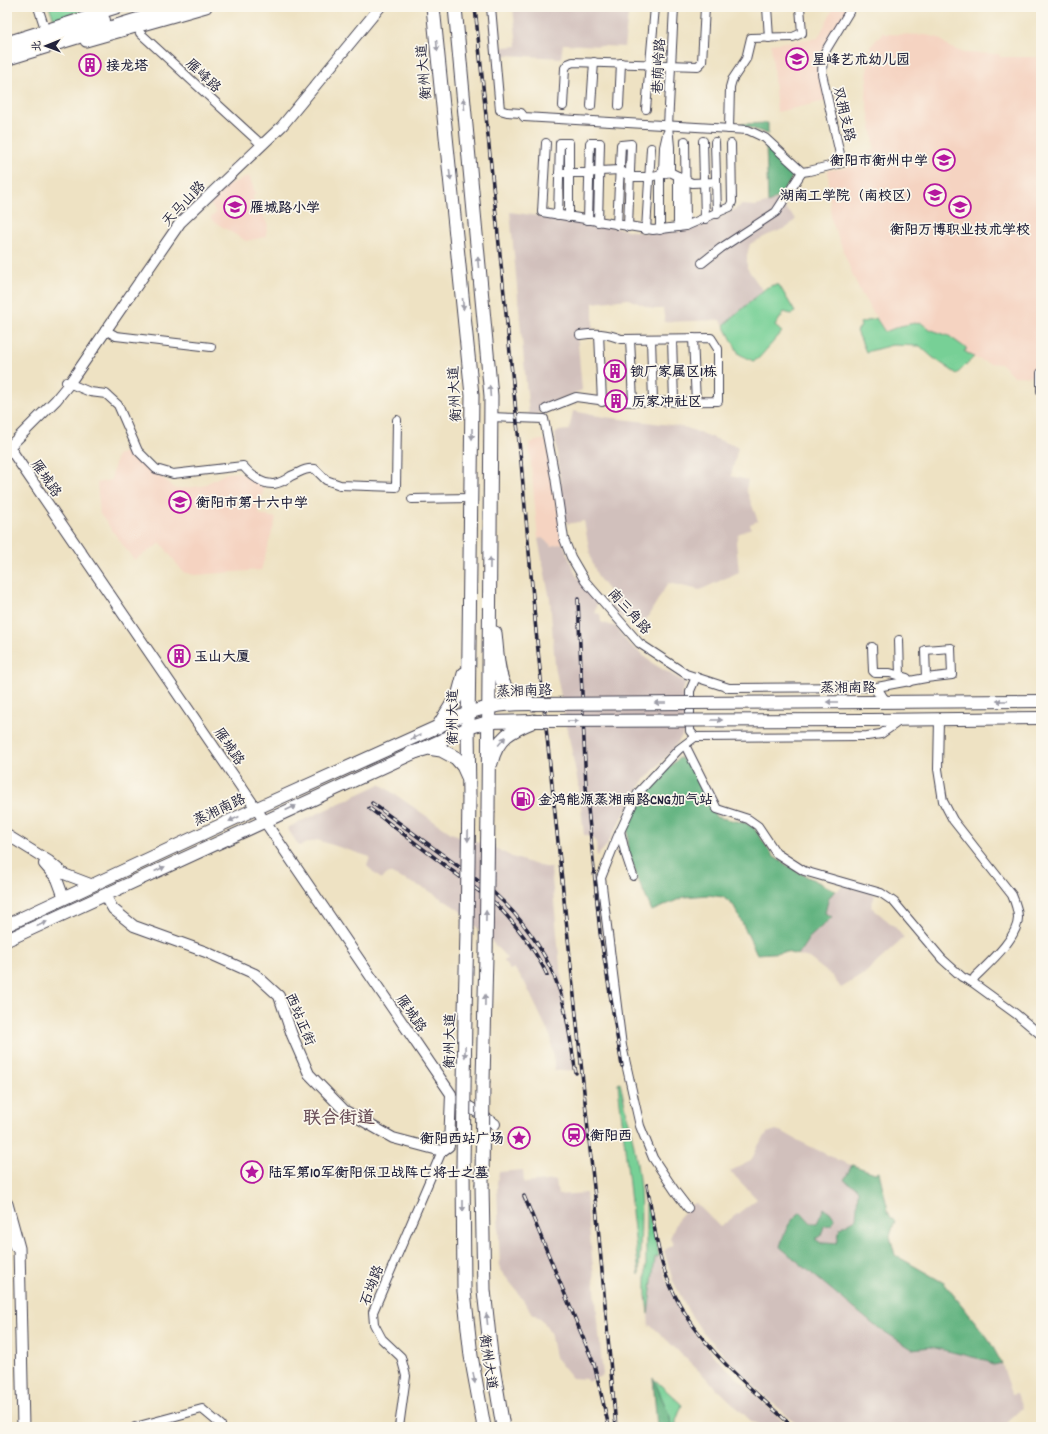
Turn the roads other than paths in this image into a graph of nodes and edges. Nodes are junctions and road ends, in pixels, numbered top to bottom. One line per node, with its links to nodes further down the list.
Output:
1 (38, 7): 18 (street)
2 (119, 7): 18 (main road)
3 (149, 7): 18 (main road)
4 (177, 7): 17 (main road)
5 (206, 7): 17 (main road)
6 (374, 7): 40 (street, 天马山路)
7 (380, 7): 40 (street, 天马山路)
8 (433, 7): 35 (highway, 衡州大道, one-way to 35)
9 (455, 7): 34 (highway, 衡州大道, one-way to 9)
10 (491, 7): 32 (street)
11 (655, 7): 25 (street)
12 (674, 7): 26 (street, 巷荫岭路)
13 (705, 7): 26 (street)
14 (767, 7): 19 (street)
15 (800, 7): 19 (street)
16 (852, 7): 45 (street, 双拥支路)
17 (137, 23): 22 (main road); 27 (main road); 40 (street, 雁峰路)
18 (47, 33): 20 (main road); 21 (main road)
19 (769, 38): 33 (street)
20 (7, 42)
21 (7, 50)
22 (7, 59)
23 (594, 62): 24 (street); 28 (street); 29 (street)
24 (621, 63): 25 (street); 30 (street)
25 (650, 64): 26 (street); 31 (street)
26 (672, 64): 32 (street, 巷荫岭路)
27 (7, 65)
28 (563, 106)
29 (591, 106)
30 (619, 106)
31 (646, 109)
32 (668, 126): 33 (street); 48 (street, 巷荫岭路)
33 (729, 129): 45 (street)
34 (467, 136): 35 (highway); 85 (highway, 衡州大道, one-way to 34)
35 (446, 137): 88 (highway, 衡州大道, one-way to 88)
36 (685, 141): 53 (street)
37 (703, 141): 54 (street)
38 (715, 142): 55 (street)
39 (546, 143): 57 (street)
40 (261, 144): 68 (street, 天马山路); 77 (street, 天马山路)
41 (731, 144): 56 (street)
42 (651, 148): 52 (street)
43 (620, 170): 44 (street); 51 (street); 51 (street); 62 (street)
44 (600, 171): 47 (street); 47 (street); 61 (street)
45 (802, 172): 67 (street)
46 (559, 173): 49 (street); 49 (street); 57 (street)
47 (589, 173): 49 (street); 60 (street)
48 (664, 173): 50 (street); 52 (street); 66 (street, 巷荫岭路)
49 (569, 174): 58 (street)
50 (678, 176): 53 (street); 64 (street)
51 (630, 177): 52 (street); 63 (street)
52 (649, 177): 65 (street)
53 (686, 180): 54 (street); 64 (street)
54 (704, 182): 55 (street); 59 (street)
55 (716, 182): 56 (street)
56 (717, 214): 59 (street)
57 (558, 215): 58 (street)
58 (569, 217): 60 (street)
59 (705, 219): 64 (street)
60 (588, 220): 61 (street)
61 (598, 222): 62 (street)
62 (617, 225): 63 (street)
63 (628, 227): 65 (street)
64 (682, 227): 66 (street)
65 (646, 230): 66 (street)
66 (660, 230)
67 (702, 263)
68 (105, 330): 75 (street); 77 (street, 天马山路)
69 (599, 334): 70 (street); 72 (street); 79 (street)
70 (580, 335)
71 (694, 338): 74 (street); 83 (street); 83 (street)
72 (630, 339): 73 (street); 80 (street)
73 (652, 339): 74 (street); 81 (street)
74 (672, 339): 82 (street)
75 (211, 347)
76 (1041, 373): 78 (street)
77 (67, 383): 86 (street); 87 (street, 天马山路)
78 (1041, 392)
79 (602, 402): 80 (street); 84 (street)
80 (632, 402): 81 (street)
81 (653, 402): 82 (street)
82 (674, 402): 83 (street)
83 (696, 402)
84 (546, 409)
85 (491, 417): 90 (highway, 衡州大道, one-way to 85); 98 (street, 南三角路)
86 (397, 420)
87 (7, 447): 123 (street, 雁城路)
88 (471, 498): 89 (street); 91 (highway, 衡州大道)
89 (412, 499)
90 (489, 585): 92 (highway, 衡州大道); 96 (highway)
91 (470, 624): 92 (highway); 95 (highway, 衡州大道)
92 (489, 624): 102 (highway, 衡州大道)
93 (899, 640): 97 (street)
94 (872, 647): 97 (street)
95 (469, 652): 108 (highway, 衡州大道); 115 (highway)
96 (500, 666): 102 (highway); 106 (highway)
97 (900, 676): 100 (street)
98 (696, 677): 101 (street, 南三角路); 118 (street)
99 (926, 678): 99 (street, 南三角路); 100 (street, 南三角路)
100 (909, 682): 101 (street, 南三角路)
101 (877, 687): 104 (street); 105 (street)
102 (488, 689): 107 (highway, 衡州大道)
103 (1041, 701): 105 (main road, 蒸湘南路, one-way to 105)
104 (871, 702): 105 (main road, 蒸湘南路); 106 (main road, 蒸湘南路, one-way to 106, bridge)
105 (888, 702)
106 (533, 704): 107 (main road, 蒸湘南路)
107 (488, 707): 108 (main road, 蒸湘南路); 114 (highway, 衡州大道)
108 (468, 713): 115 (main road, 蒸湘南路); 116 (highway, 衡州大道)
109 (1041, 718): 110 (main road)
110 (939, 719): 112 (main road); 134 (street)
111 (871, 720): 112 (main road); 113 (main road, one-way to 111, bridge); 117 (street)
112 (901, 720): 117 (street)
113 (534, 721): 114 (main road); 121 (highway, one-way to 113)
114 (488, 722): 116 (main road); 121 (highway, 衡州大道)
115 (438, 727): 123 (main road, 蒸湘南路, one-way to 123)
116 (468, 728): 120 (main road); 122 (highway, 衡州大道)
117 (881, 734): 118 (street)
118 (695, 737): 119 (street)
119 (685, 745): 125 (street); 134 (street)
120 (412, 753): 122 (highway); 124 (main road, one-way to 120)
121 (488, 776): 144 (highway, 衡州大道, one-way to 121, bridge)
122 (469, 777): 145 (highway, 衡州大道, one-way to 145, bridge)
123 (254, 809): 124 (street, 雁城路); 129 (main road, 蒸湘南路, one-way to 129)
124 (262, 821): 130 (main road, one-way to 124); 136 (street, 雁城路)
125 (620, 831): 128 (street); 140 (street)
126 (7, 835): 129 (street)
127 (7, 840): 131 (street)
128 (633, 876)
129 (93, 885): 131 (main road, 蒸湘南路)
130 (106, 895): 133 (main road, one-way to 130); 138 (street, 西站正街)
131 (64, 898): 132 (main road, 蒸湘南路)
132 (7, 925)
133 (7, 940)
134 (972, 982): 135 (street)
135 (1041, 1035)
136 (450, 1096): 137 (street); 138 (street)
137 (495, 1124)
138 (442, 1151): 152 (street, 石坳路)
139 (7, 1204): 149 (main road)
140 (688, 1208)
141 (7, 1222): 143 (main road)
142 (7, 1232): 143 (street)
143 (14, 1247): 148 (main road)
144 (484, 1290): 145 (highway); 146 (highway, 衡州大道, one-way to 144)
145 (464, 1291): 147 (highway, 衡州大道)
146 (491, 1355): 147 (highway); 154 (highway, 衡州大道)
147 (471, 1356): 153 (highway, 衡州大道, one-way to 153)
148 (18, 1427)
149 (23, 1427)
150 (135, 1427): 151 (street)
151 (221, 1427)
152 (399, 1427)
153 (484, 1427)
154 (503, 1427)

